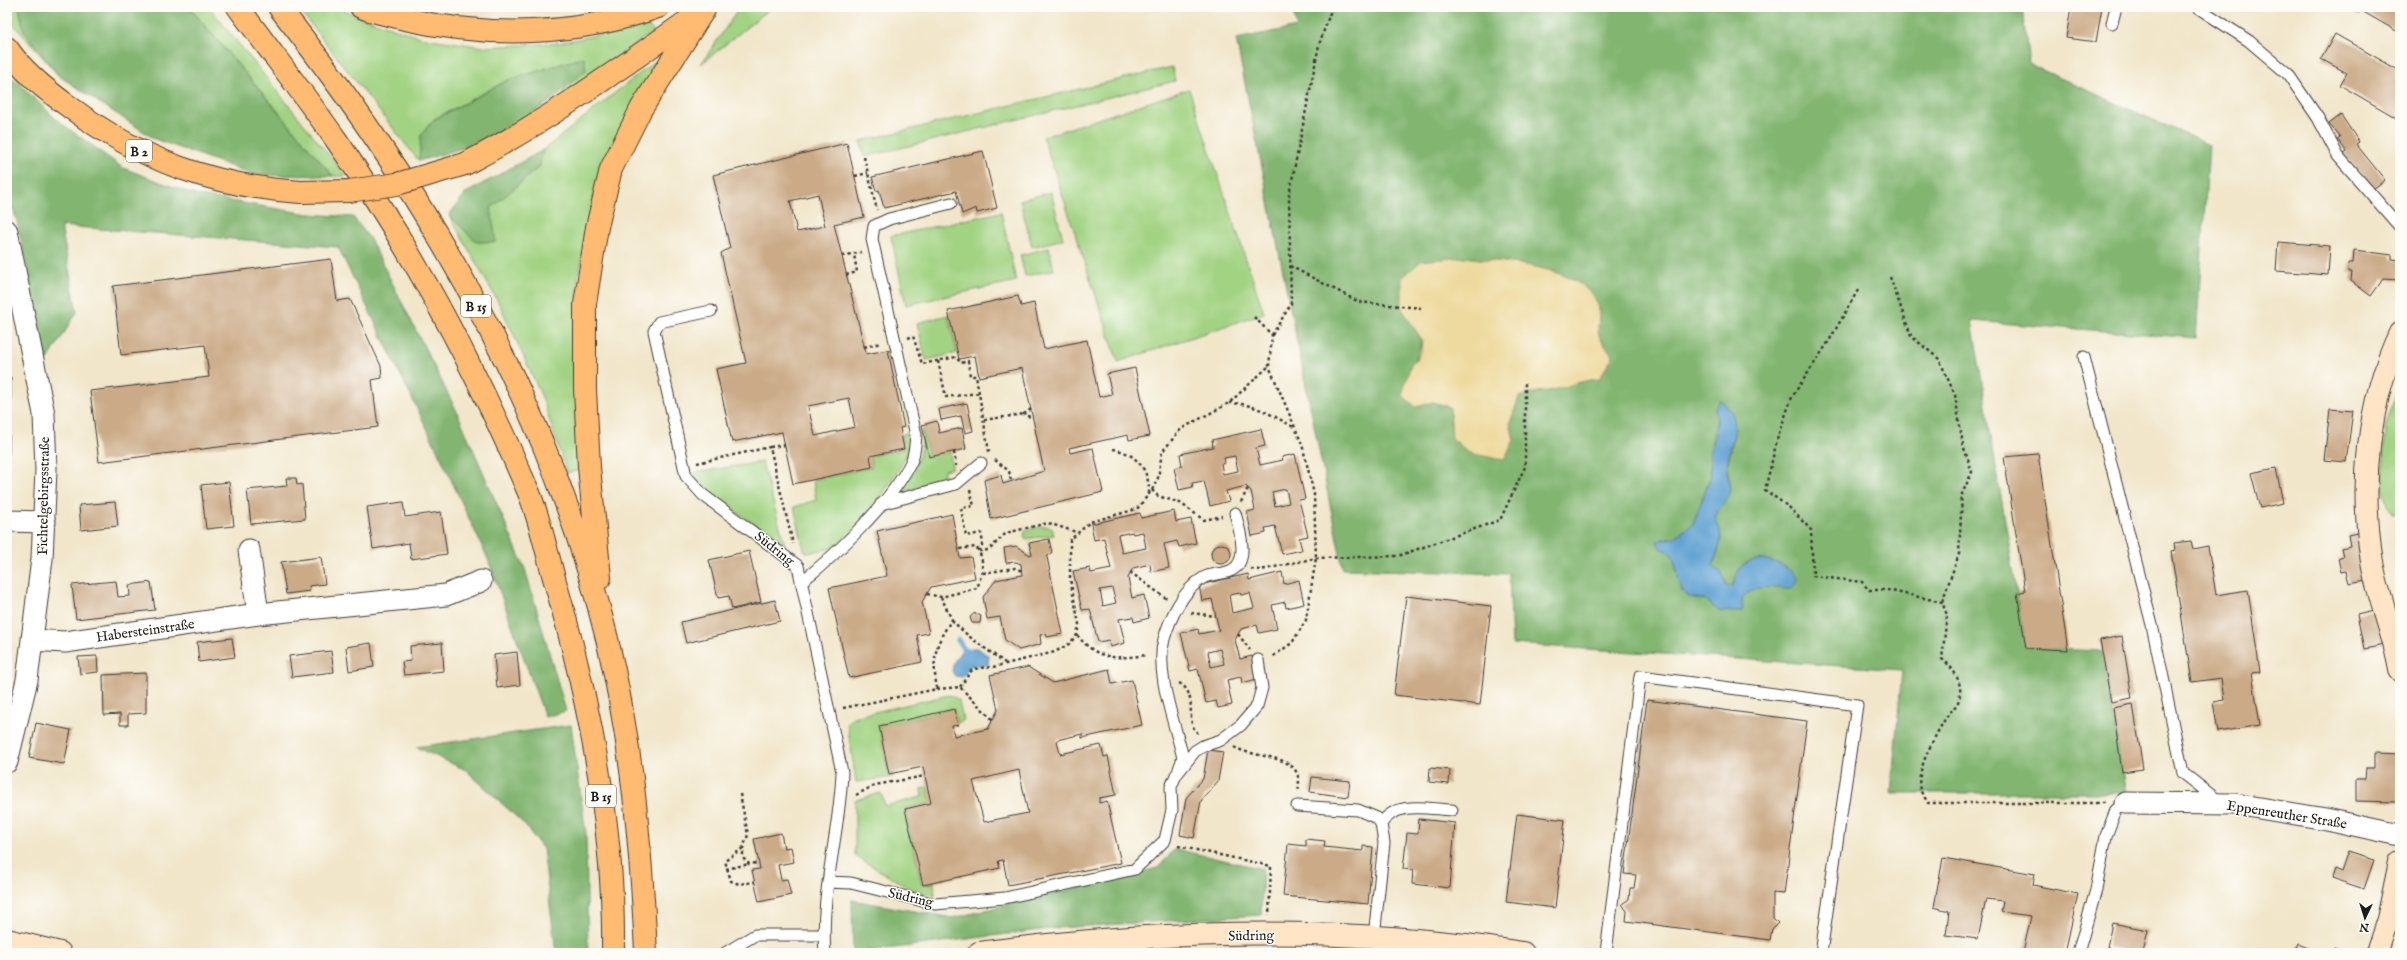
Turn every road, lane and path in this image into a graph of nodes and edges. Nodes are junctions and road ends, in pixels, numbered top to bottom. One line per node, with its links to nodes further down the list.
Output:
1 (238, 7): 111 (highway, B 15)
2 (279, 7): 75 (highway, B 15)
3 (361, 7): 4 (highway)
4 (658, 7)
5 (1332, 7): 22 (path)
6 (2116, 7): 9 (lane)
7 (2197, 7): 17 (lane)
8 (706, 8): 12 (highway, B 15); 75 (highway, B 15)
9 (2112, 23)
10 (7, 48): 12 (highway, B 2, bridge)
11 (864, 157): 13 (path)
12 (465, 164)
13 (868, 173): 14 (path); 16 (path)
14 (855, 176)
15 (951, 203): 16 (lane)
16 (880, 222): 19 (lane)
17 (2400, 227)
18 (7, 231): 56 (street, Fichtelgebirgsstraße)
19 (874, 249): 20 (path); 53 (lane)
20 (854, 254): 21 (path); 23 (path)
21 (842, 256)
22 (1290, 266): 26 (path); 30 (path)
23 (846, 275)
24 (1890, 277): 70 (path)
25 (1858, 290): 70 (path)
26 (1421, 308)
27 (710, 311): 47 (lane, Südring)
28 (1254, 317): 30 (path)
29 (2400, 333): 80 (street)
30 (1272, 335): 34 (path)
31 (901, 339): 33 (path)
32 (2084, 357): 93 (lane)
33 (938, 361): 36 (path); 36 (path)
34 (1269, 366): 37 (path); 42 (path)
35 (1525, 382): 61 (path)
36 (979, 393): 41 (path)
37 (1229, 403): 42 (path); 50 (path)
38 (1031, 410): 39 (path)
39 (1024, 414): 40 (path); 41 (path)
40 (1032, 418)
41 (984, 420): 48 (path)
42 (1295, 428): 61 (path)
43 (785, 445): 44 (path)
44 (770, 447): 47 (path); 62 (path)
45 (1113, 449): 51 (path)
46 (981, 463): 53 (lane)
47 (683, 466): 62 (lane, Südring)
48 (1011, 481)
49 (1248, 488): 54 (path)
50 (1152, 490): 51 (path); 54 (path)
51 (1149, 494): 57 (path)
52 (971, 495): 60 (path)
53 (880, 504): 67 (lane)
54 (1235, 513): 77 (lane)
55 (7, 521): 56 (street)
56 (45, 522): 76 (street, Fichtelgebirgsstraße)
57 (1076, 532): 60 (path); 74 (path)
58 (959, 549): 60 (path)
59 (249, 550): 71 (street)
60 (979, 551): 65 (path)
61 (1316, 558): 63 (path); 78 (path)
62 (798, 566): 67 (lane, Südring)
63 (1248, 569)
64 (1022, 571): 65 (path)
65 (983, 573): 69 (path)
66 (481, 581): 71 (street, Habersteinstraße)
67 (801, 582): 84 (lane, Südring)
68 (927, 594): 69 (path)
69 (941, 597): 72 (path)
70 (1942, 602): 92 (path)
71 (258, 614): 76 (street, Habersteinstraße)
72 (952, 620): 79 (path); 83 (path)
73 (1238, 634): 78 (path)
74 (1077, 635): 77 (path); 79 (path)
75 (607, 638): 112 (highway, B 15)
76 (32, 640): 87 (street, Fichtelgebirgsstraße)
77 (1162, 653): 81 (lane)
78 (1258, 660): 86 (lane)
79 (1005, 663): 82 (path)
80 (2399, 664)
81 (1163, 677): 86 (path); 88 (lane)
82 (960, 687): 83 (path); 85 (path)
83 (937, 689): 84 (path)
84 (830, 710): 105 (lane, Südring)
85 (993, 720)
86 (1217, 741): 88 (lane); 94 (path)
87 (7, 762)
88 (1176, 775): 98 (lane)
89 (925, 776): 91 (path)
90 (740, 794): 99 (path)
91 (856, 795)
92 (2125, 803): 93 (street, Eppenreuther Straße); 119 (lane)
93 (2222, 804): 97 (street, Eppenreuther Straße)
94 (1297, 806): 96 (lane)
95 (1452, 810): 96 (lane)
96 (1382, 824): 108 (lane)
97 (2400, 835)
98 (1165, 840): 105 (lane, Südring); 107 (path)
99 (743, 848): 102 (path); 103 (path)
100 (2400, 862): 120 (street)
101 (758, 863): 102 (path)
102 (750, 864): 103 (path)
103 (726, 869): 104 (path)
104 (755, 882)
105 (828, 882): 106 (lane, Südring)
106 (824, 935): 113 (lane); 114 (lane, Südring)
107 (1268, 935): 108 (street, Südring); 115 (street, Südring)
108 (1374, 937): 116 (street, Südring)
109 (7, 940): 110 (street)
110 (60, 953)
111 (613, 953)
112 (646, 953)
113 (726, 953)
114 (825, 953)
115 (979, 953)
116 (1523, 953)
117 (1606, 953): 118 (lane)
118 (1821, 953)
119 (2078, 953)
120 (2377, 953)

